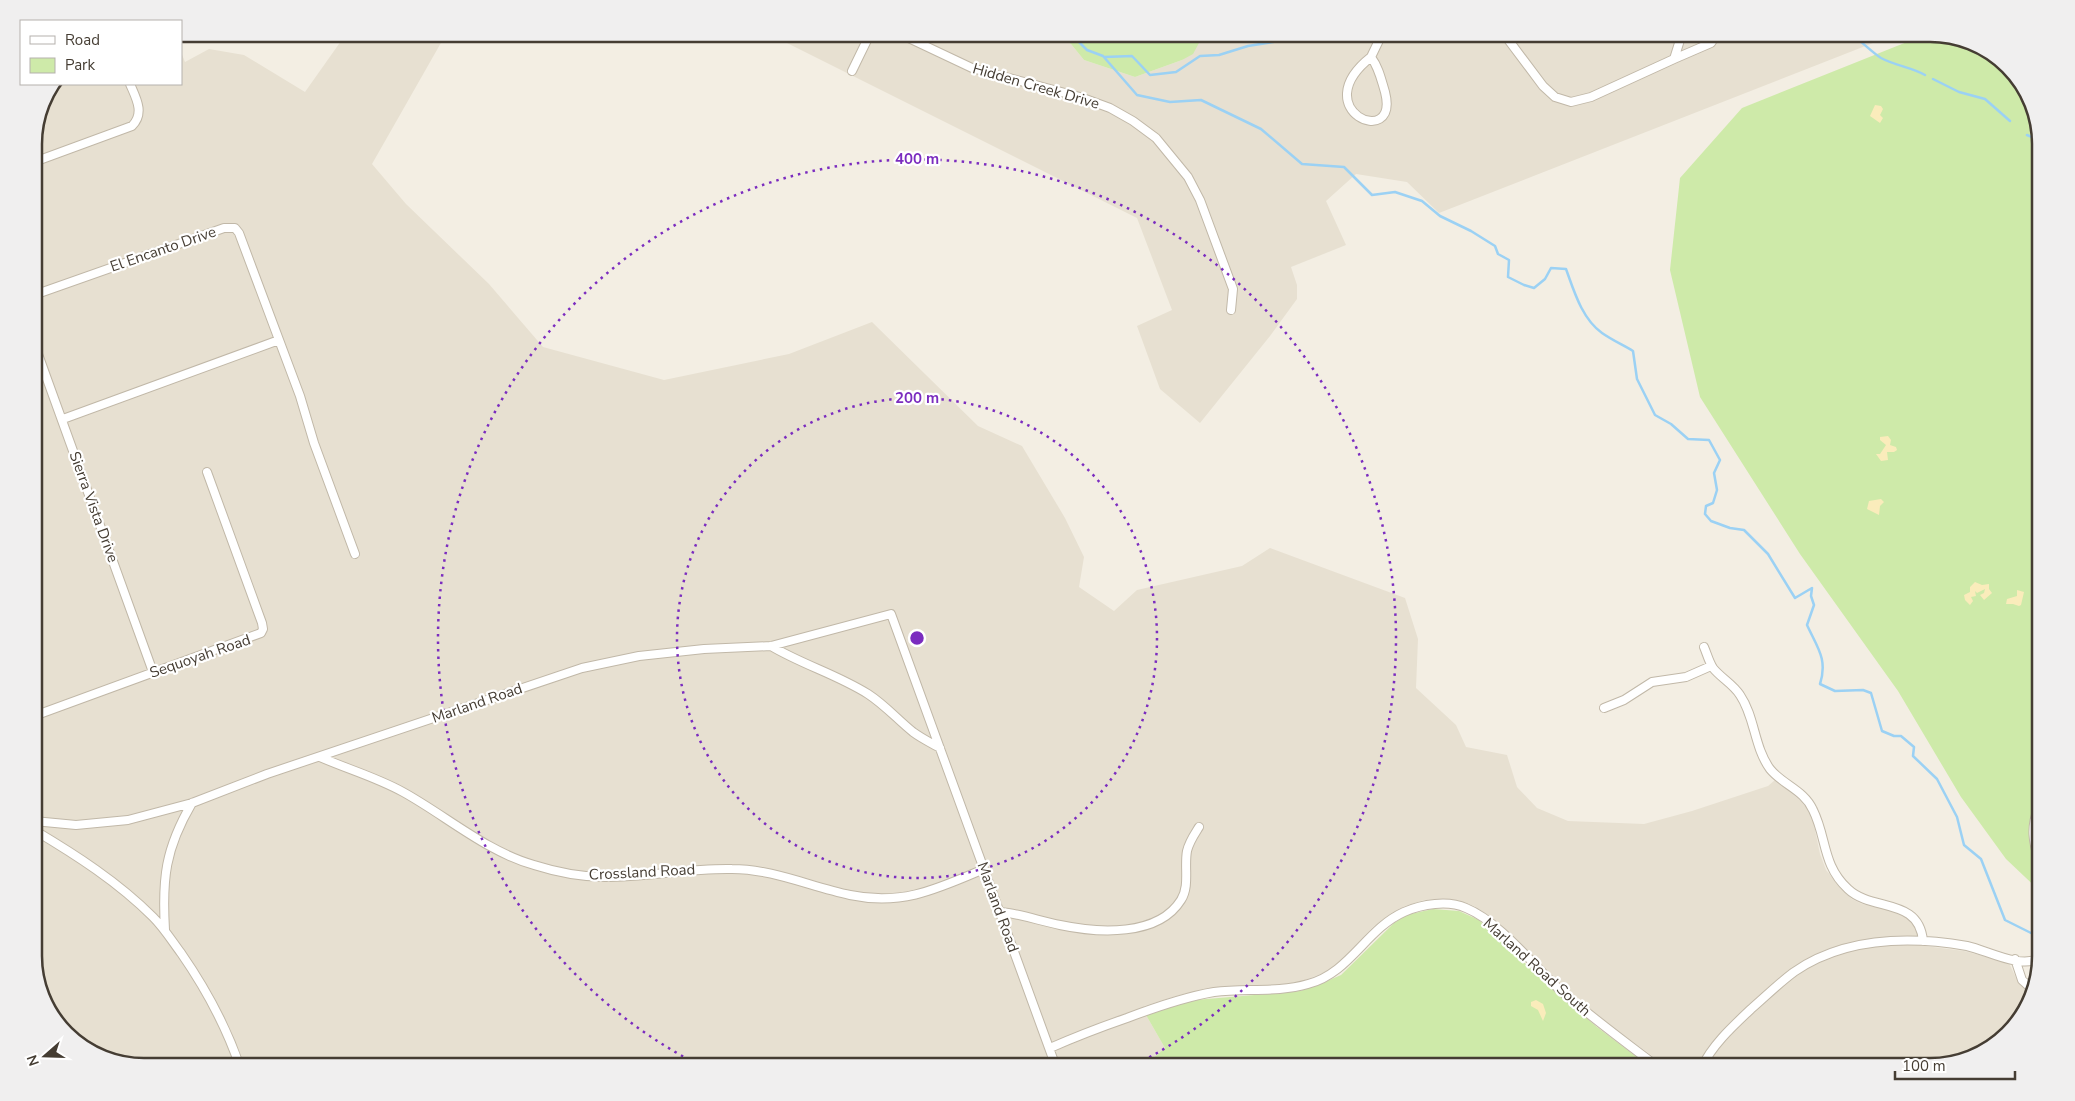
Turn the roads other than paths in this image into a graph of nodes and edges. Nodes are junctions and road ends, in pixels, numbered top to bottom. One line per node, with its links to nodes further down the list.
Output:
1 (1378, 42): 7 (street)
2 (1510, 42): 8 (street)
3 (1679, 42): 8 (street)
4 (1711, 42): 8 (street)
5 (866, 43): 9 (street)
6 (918, 43): 13 (street, Hidden Creek Drive)
7 (1371, 57): 7 (street)
8 (1674, 59)
9 (852, 71)
10 (130, 85): 11 (street)
11 (43, 159)
12 (43, 292): 14 (street, El Encanto Drive)
13 (1231, 310)
14 (279, 340): 16 (street); 18 (street, El Encanto Drive)
15 (43, 367): 16 (street, Sierra Vista Drive)
16 (62, 419): 22 (street, Sierra Vista Drive)
17 (207, 472): 22 (street, Sequoyah Road)
18 (355, 554)
19 (771, 646): 25 (street); 25 (street, Marland Road); 26 (street, Marland Road)
20 (1704, 647): 21 (street)
21 (1711, 666): 23 (street); 34 (street)
22 (152, 672): 24 (street, Sequoyah Road)
23 (1604, 708)
24 (43, 713)
25 (940, 748): 31 (street, Marland Road)
26 (320, 757): 27 (street, Marland Road); 31 (street, Crossland Road)
27 (192, 803): 28 (street, Marland Road); 33 (street)
28 (43, 822)
29 (1199, 827): 32 (street)
30 (43, 836): 33 (street)
31 (984, 869): 32 (street, Marland Road)
32 (1001, 912): 38 (street, Marland Road)
33 (165, 930): 39 (street)
34 (1923, 941): 35 (street); 42 (street)
35 (2015, 959): 36 (street); 37 (street)
36 (2032, 960)
37 (2028, 986)
38 (1050, 1048): 40 (street, Marland Road); 41 (street, Marland Road South)
39 (237, 1058)
40 (1053, 1058)
41 (1646, 1058)
42 (1708, 1058)

